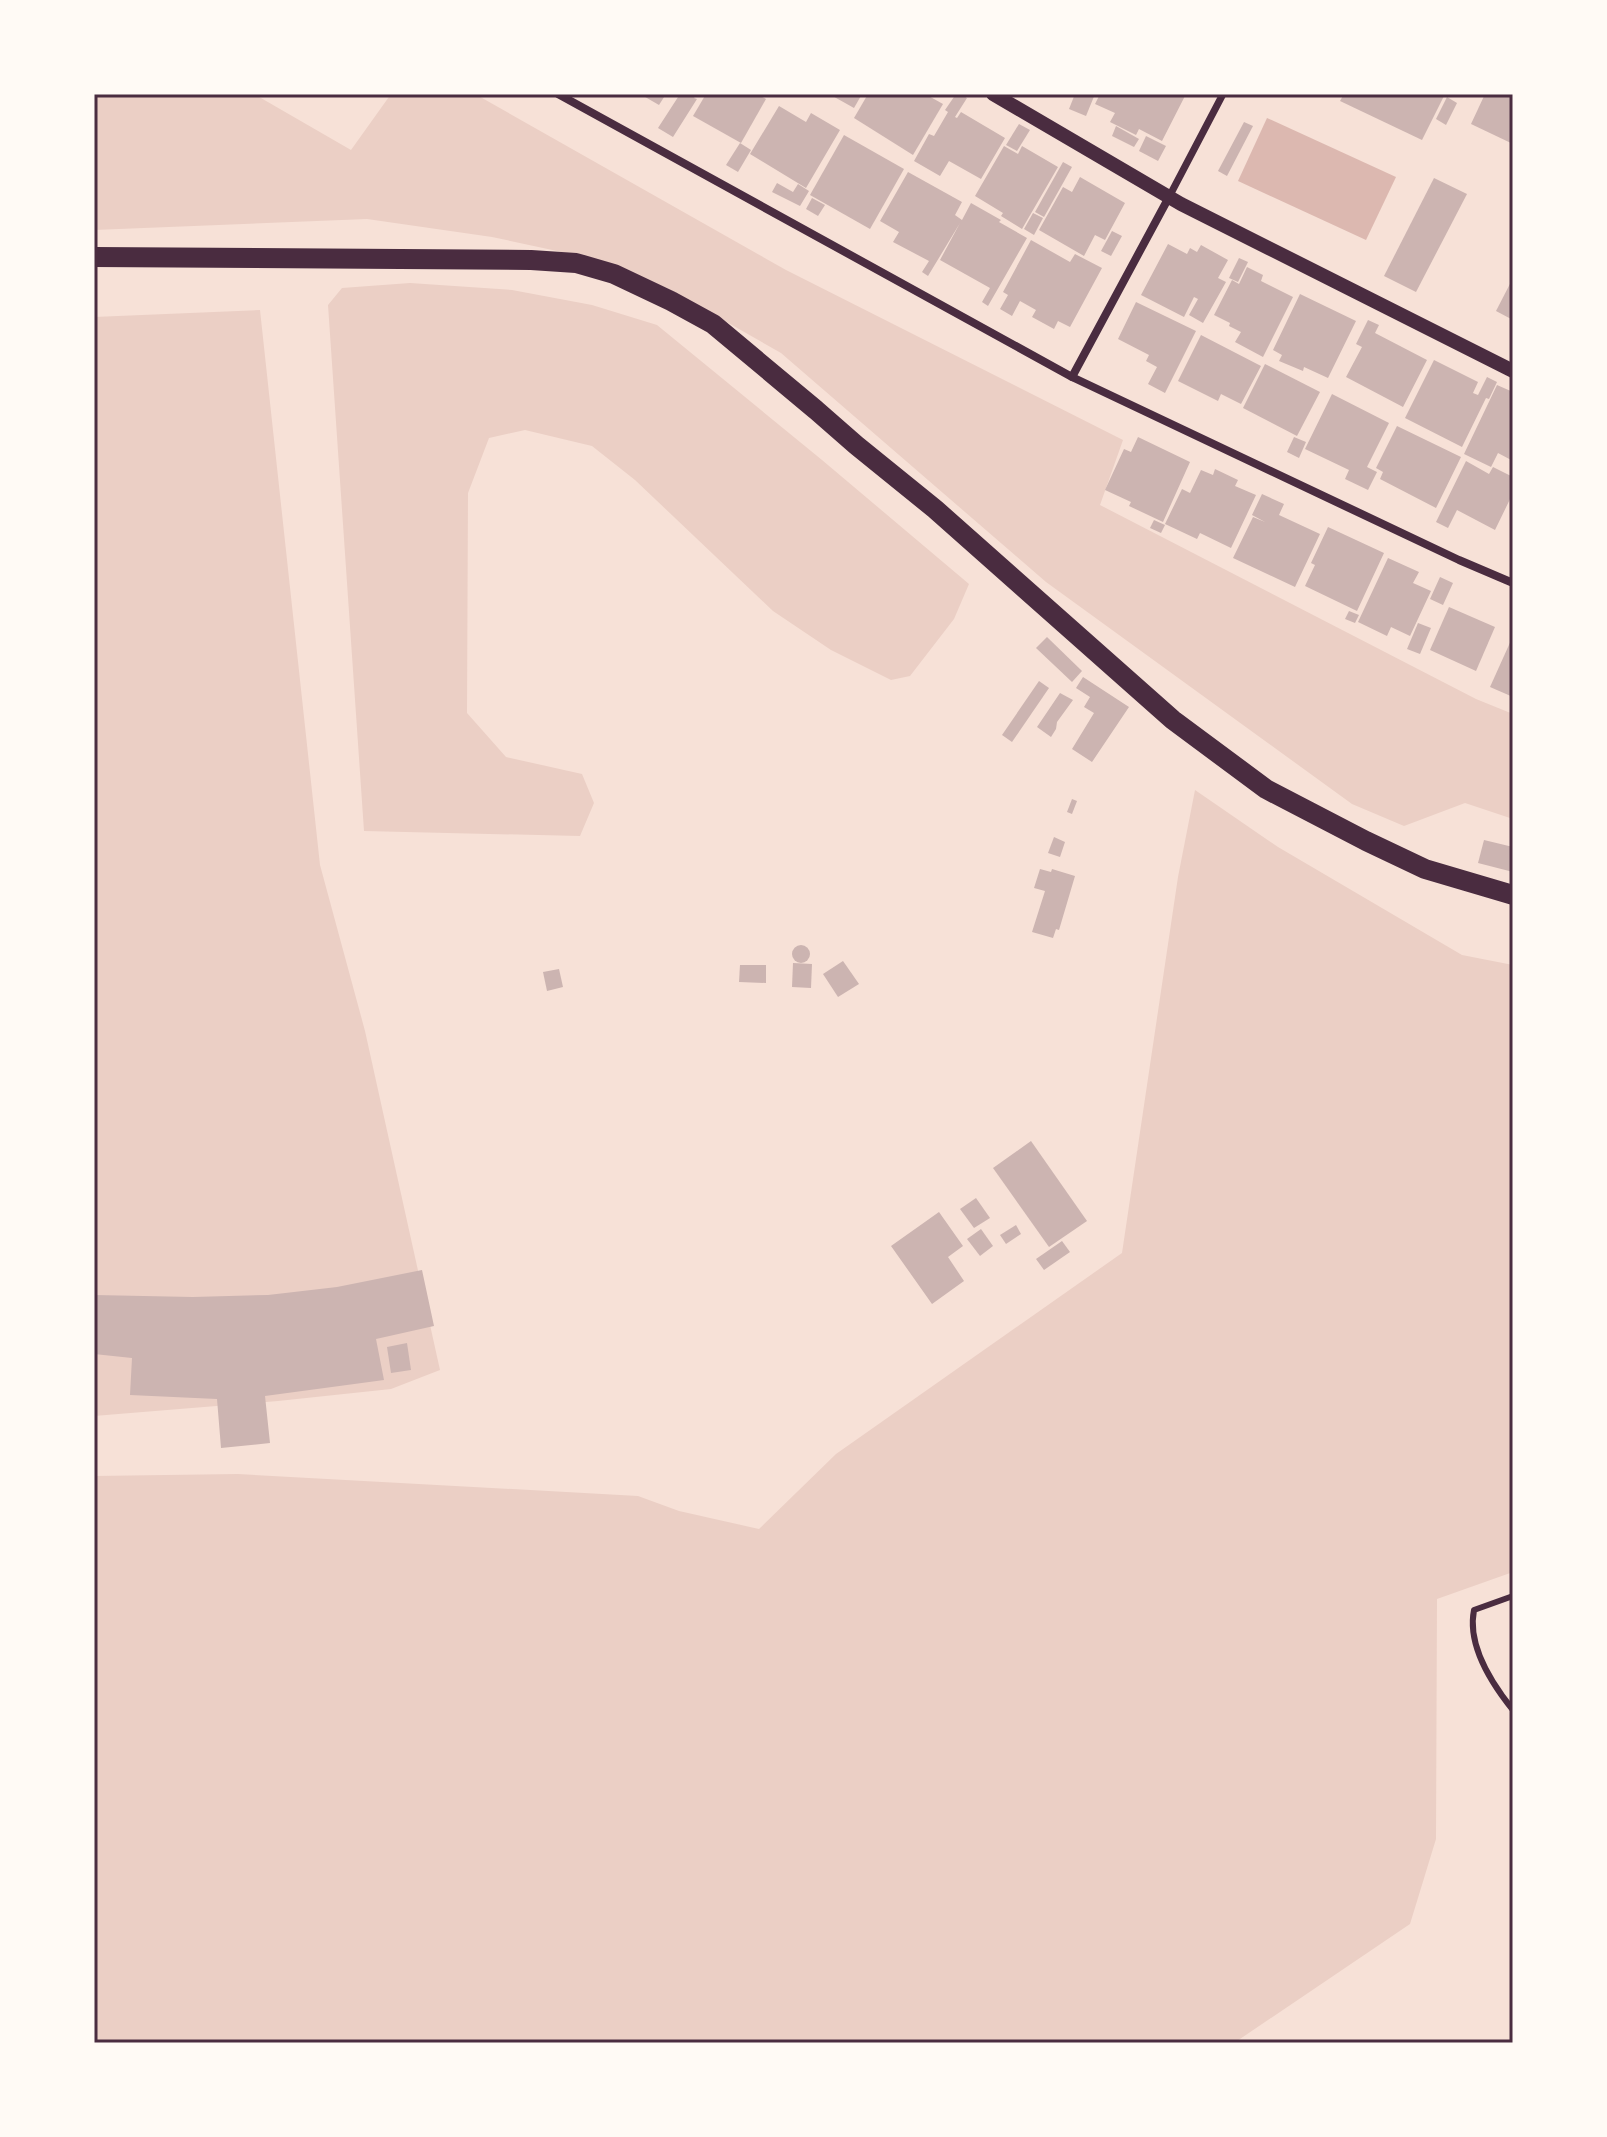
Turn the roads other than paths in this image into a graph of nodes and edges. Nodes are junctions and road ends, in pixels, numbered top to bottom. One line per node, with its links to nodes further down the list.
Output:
1 (558, 94): 7 (street)
2 (993, 94): 4 (street)
3 (1223, 94): 4 (street)
4 (1169, 197): 6 (street); 7 (street)
5 (94, 257): 9 (main road)
6 (1513, 371)
7 (1072, 377): 8 (street)
8 (1513, 583)
9 (1513, 895)
10 (1513, 1596): 11 (lane)
11 (1513, 1710)

